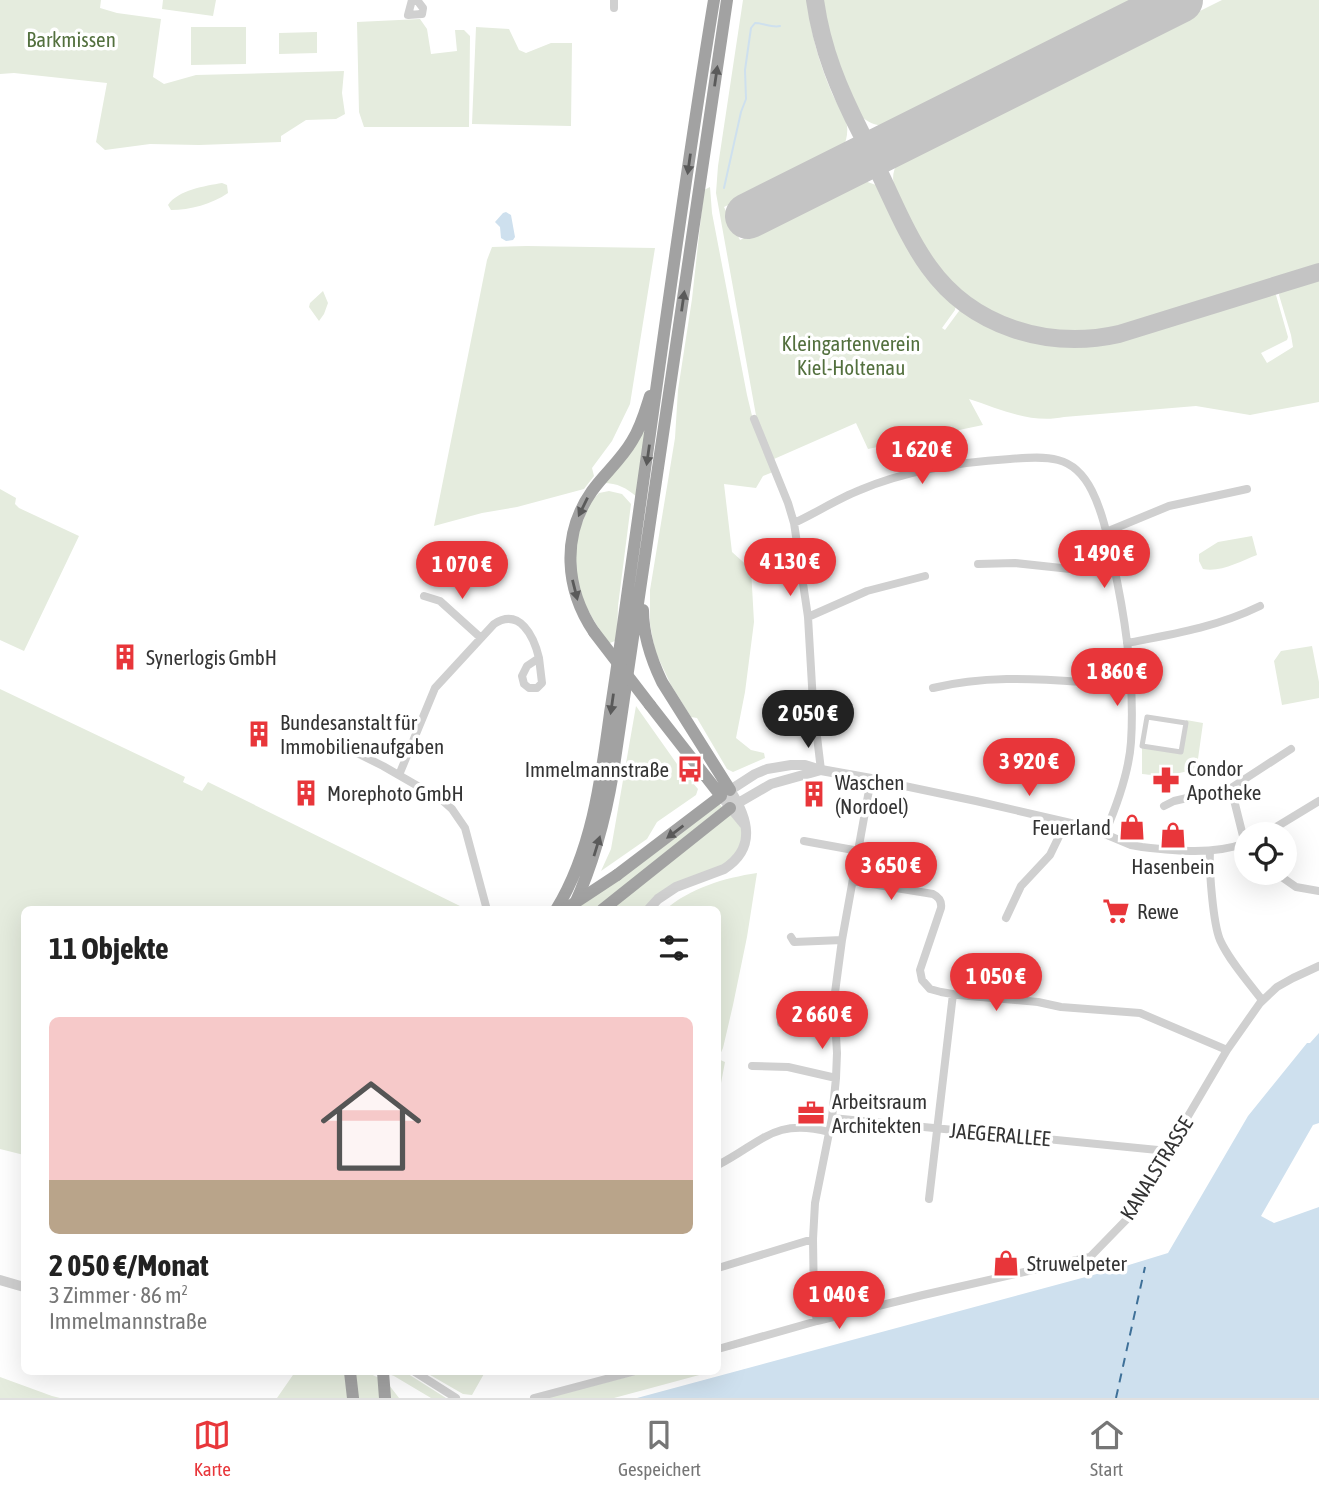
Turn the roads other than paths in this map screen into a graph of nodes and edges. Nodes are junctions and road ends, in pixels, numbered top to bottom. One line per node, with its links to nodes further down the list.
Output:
1 (412, 0): 2 (street)
2 (418, 0)
3 (713, 0): 5 (highway, one-way to 5)
4 (727, 0): 11 (highway, one-way to 4)
5 (660, 363): 29 (highway, one-way to 29, bridge); 45 (highway, one-way to 45)
6 (754, 419): 8 (street)
7 (1247, 489): 9 (street)
8 (794, 523): 9 (street); 16 (street)
9 (1106, 532): 12 (street)
10 (978, 564): 12 (street)
11 (644, 568): 29 (highway); 47 (highway, one-way to 11)
12 (1115, 572): 18 (street)
13 (925, 576): 16 (street)
14 (424, 596): 17 (street)
15 (1260, 606): 18 (street)
16 (808, 617): 25 (street)
17 (481, 638): 19 (street); 26 (street)
18 (1127, 643): 20 (street)
19 (539, 658)
20 (1131, 687): 21 (street); 36 (street)
21 (933, 688)
22 (1185, 723): 22 (street)
23 (336, 747): 26 (street)
24 (1291, 749): 28 (street)
25 (821, 770): 27 (street); 29 (street); 31 (street)
26 (400, 775): 44 (street)
27 (871, 779): 33 (street); 40 (street)
28 (1231, 788): 32 (street); 34 (street)
29 (725, 793): 31 (street); 46 (highway, one-way to 46, bridge)
30 (1319, 801): 35 (street)
31 (734, 805): 48 (highway); 49 (street)
32 (1164, 806)
33 (1066, 822): 36 (street); 50 (street)
34 (1240, 822)
35 (1284, 822)
36 (1105, 833): 39 (street)
37 (804, 841): 40 (street)
38 (1234, 846): 39 (street)
39 (1210, 851): 55 (street)
40 (859, 852): 41 (street)
41 (853, 881): 52 (street); 54 (street)
42 (1293, 885): 43 (street)
43 (1319, 891)
44 (486, 906)
45 (558, 906)
46 (570, 906)
47 (575, 906)
48 (607, 906)
49 (652, 906)
50 (1006, 918)
51 (791, 937): 52 (street)
52 (842, 940): 56 (street)
53 (1319, 966): 55 (street, KANALSTRASSE)
54 (953, 994): 58 (street); 62 (street)
55 (1262, 999): 58 (street, KANALSTRASSE)
56 (835, 1022): 57 (street); 60 (street)
57 (781, 1023)
58 (1227, 1050): 64 (street, KANALSTRASSE)
59 (752, 1066): 60 (street)
60 (836, 1078): 61 (street)
61 (832, 1118): 62 (street, JAEGERALLEE); 63 (street)
62 (936, 1128): 64 (street, JAEGERALLEE); 66 (street)
63 (829, 1132): 65 (street); 67 (street)
64 (1168, 1151): 71 (street, KANALSTRASSE)
65 (721, 1164)
66 (929, 1199)
67 (813, 1239): 68 (street); 71 (street)
68 (721, 1267)
69 (0, 1280): 70 (street)
70 (21, 1286)
71 (817, 1321): 72 (street, KANALSTRASSE)
72 (721, 1348)
73 (350, 1375): 77 (highway)
74 (383, 1375): 78 (highway)
75 (420, 1375): 79 (street)
76 (621, 1375): 80 (street)
77 (353, 1398)
78 (385, 1398)
79 (456, 1398)
80 (534, 1398)

